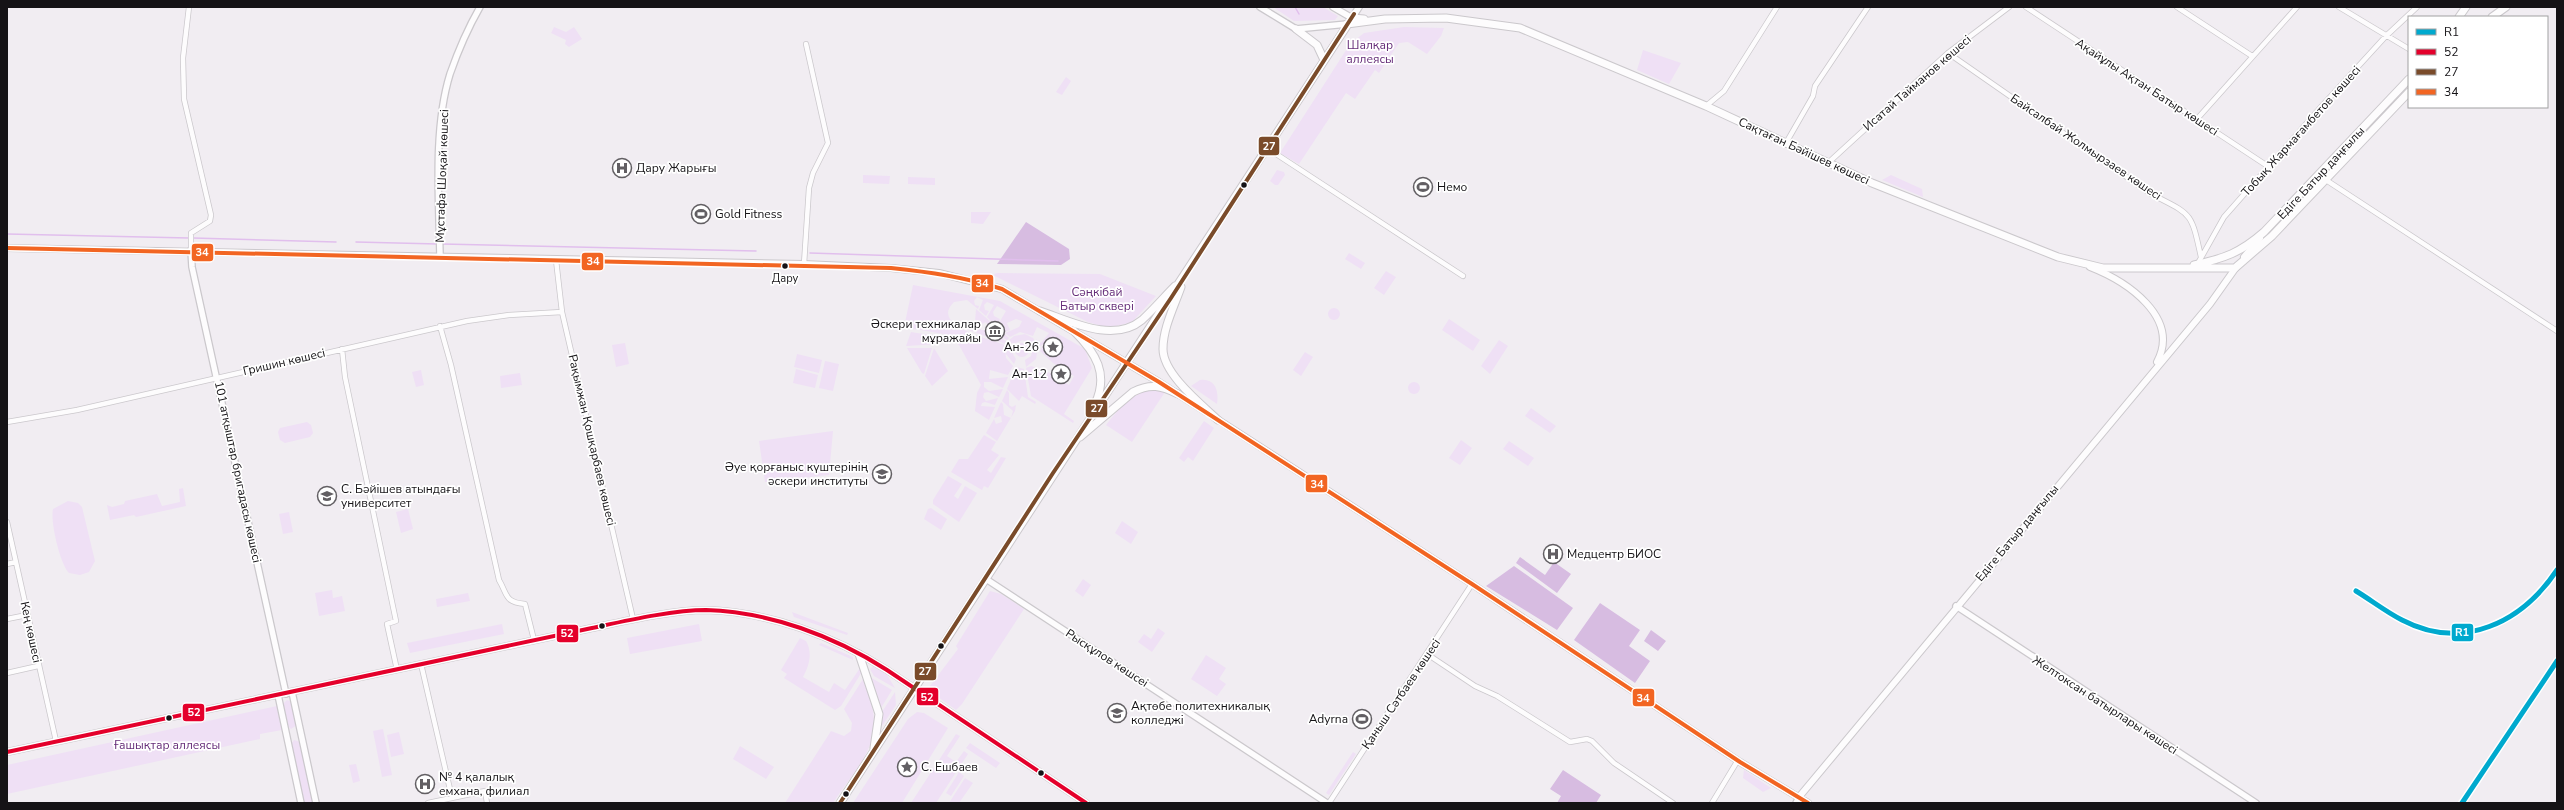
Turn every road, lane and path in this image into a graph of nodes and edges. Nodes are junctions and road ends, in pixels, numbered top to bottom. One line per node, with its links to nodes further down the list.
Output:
1 (190, 7): 39 (street)
2 (480, 7): 40 (street, Мұстафа Шоқай көшесі)
3 (1260, 7): 21 (street)
4 (1333, 7): 18 (street)
5 (1358, 7): 18 (main road)
6 (1778, 7): 30 (street)
7 (1868, 7): 32 (street)
8 (2009, 7): 25 (street, Исатай Тайманов көшесі)
9 (2026, 7): 31 (street, Ақайұлы Ақтан Батыр көшесі)
10 (2177, 7): 26 (street)
11 (2297, 7): 26 (street)
12 (2339, 7): 22 (street)
13 (2416, 7): 22 (street, Тобық Жармағамбетов көшесі)
14 (2466, 7): 16 (main road)
15 (2503, 9): 17 (main road)
16 (2460, 16)
17 (2493, 16)
18 (1352, 18): 19 (main road, Сақтаған Бәйішев көшесі); 20 (main road)
19 (1376, 19): 20 (main road, Сақтаған Бәйішев көшесі); 30 (main road, Сақтаған Бәйішев көшесі)
20 (1347, 24): 21 (street); 27 (main road)
21 (1296, 28): 27 (main road)
22 (2386, 36): 24 (street); 35 (street, Тобық Жармағамбетов көшесі)
23 (806, 44): 44 (street)
24 (2408, 48)
25 (1948, 53): 34 (street, Исатай Тайманов көшесі); 41 (street, Байсалбай Жолмырзаев көшесі)
26 (2252, 56): 31 (street)
27 (1324, 60): 33 (main road)
28 (2408, 80): 37 (main road, Едіге Батыр даңғылы)
29 (2408, 93): 36 (main road, Едіге Батыр даңғылы)
30 (1706, 106): 32 (main road, Сақтаған Бәйішев көшесі)
31 (2197, 119): 35 (street, Ақайұлы Ақтан Батыр көшесі)
32 (1786, 143): 34 (main road, Сақтаған Бәйішев көшесі)
33 (1267, 148): 48 (main road); 49 (street)
34 (1828, 163): 43 (main road, Сақтаған Бәйішев көшесі)
35 (2269, 167): 41 (street, Тобық Жармағамбетов көшесі)
36 (2326, 180): 46 (main road, Едіге Батыр даңғылы); 54 (street)
37 (2264, 232): 45 (main road); 46 (main road, Едіге Батыр даңғылы)
38 (7, 248): 39 (main road)
39 (191, 250): 40 (main road); 58 (street, 101 атқыштар бригадасы көшесі)
40 (440, 257): 42 (main road)
41 (2201, 257): 45 (street, Тобық Жармағамбетов көшесі)
42 (556, 260): 44 (main road); 51 (street, Рақымжан Қошқарбаев көшесі)
43 (2079, 263): 47 (main road, Сақтаған Бәйішев көшесі); 57 (main road)
44 (804, 264): 50 (main road)
45 (2197, 265): 47 (main road)
46 (2235, 268): 47 (main road, Сақтаған Бәйішев көшесі); 57 (main road, Едіге Батыр даңғылы)
47 (2180, 269)
48 (1185, 276): 50 (main road); 56 (main road); 60 (main road)
49 (1463, 276)
50 (1040, 310): 53 (main road)
51 (562, 312): 52 (street, Гришин көшесі); 72 (street, Рақымжан Қошқарбаев көшесі)
52 (440, 326): 55 (street, Гришин көшесі); 73 (street)
53 (1074, 331): 56 (main road); 62 (main road)
54 (2557, 331)
55 (342, 349): 58 (street, Гришин көшесі); 78 (street)
56 (1127, 363): 59 (main road); 62 (main road)
57 (2150, 374): 69 (main road, Едіге Батыр даңғылы)
58 (218, 377): 61 (street, Гришин көшесі); 82 (street, 101 атқыштар бригадасы көшесі)
59 (1178, 394): 60 (main road); 63 (main road)
60 (1218, 420): 68 (main road)
61 (7, 422)
62 (1082, 429): 63 (main road)
63 (1073, 444): 67 (main road)
64 (7, 522): 65 (street, Кең көшесі)
65 (16, 562): 66 (street); 70 (street, Кең көшесі)
66 (7, 564)
67 (986, 579): 80 (main road); 96 (street, Рысқұлов көшсеі)
68 (1472, 584): 75 (street, Қаныш Сәтбаев көшесі); 87 (main road)
69 (1956, 606): 88 (main road, Едіге Батыр даңғылы); 101 (street, Желтоксан батырлары көшесі)
70 (27, 615): 71 (street); 77 (street, Кең көшесі)
71 (7, 619)
72 (633, 619): 73 (street); 74 (street)
73 (534, 640): 76 (street)
74 (859, 654): 80 (street); 86 (main road)
75 (1427, 654): 96 (street, Қаныш Сәтбаев көшесі); 97 (street)
76 (421, 664): 78 (street); 89 (street)
77 (38, 666): 79 (street); 84 (street, Кең көшесі)
78 (397, 670): 81 (street)
79 (7, 673)
80 (916, 689): 86 (main road); 95 (street)
81 (292, 692): 82 (street); 91 (street)
82 (286, 694): 83 (street)
83 (278, 695): 84 (street); 90 (street)
84 (56, 741): 85 (street)
85 (7, 752)
86 (873, 752): 94 (main road)
87 (1738, 760): 88 (main road); 98 (street)
88 (1799, 797): 99 (street); 100 (main road)
89 (452, 798): 92 (street); 93 (street)
90 (302, 803)
91 (316, 803)
92 (428, 803)
93 (488, 803)
94 (840, 803)
95 (1086, 803)
96 (1328, 803)
97 (1673, 803)
98 (1712, 803)
99 (1796, 803)
100 (1808, 803)
101 (2256, 803)

